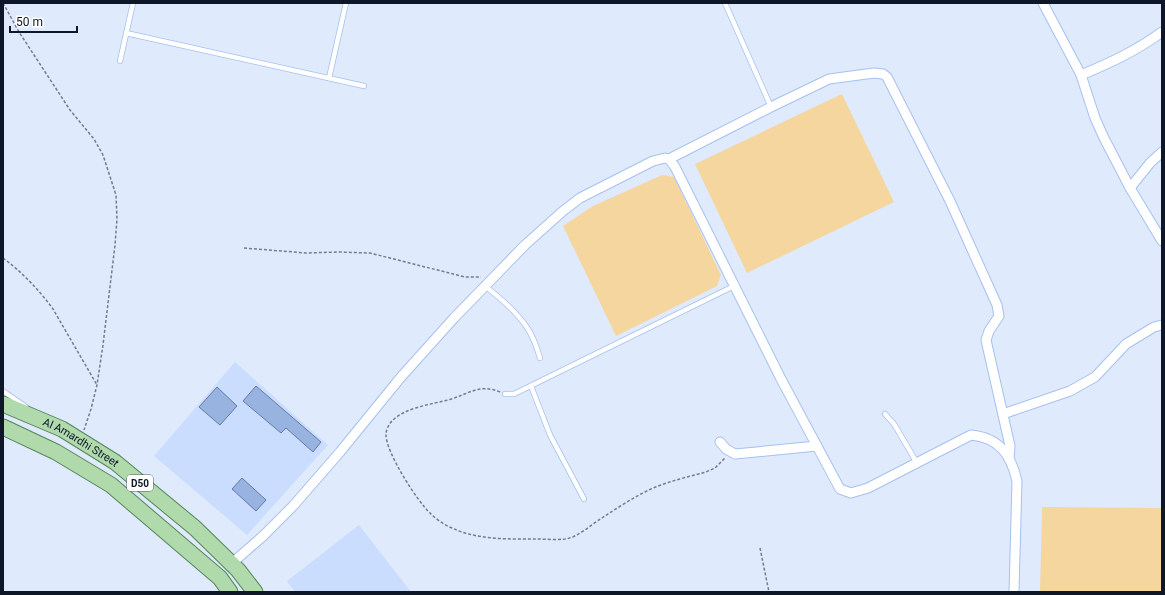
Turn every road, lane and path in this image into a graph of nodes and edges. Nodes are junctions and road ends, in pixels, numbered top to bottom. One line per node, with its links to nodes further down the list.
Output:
1 (3, 3): 24 (path)
2 (133, 3): 7 (lane)
3 (346, 3): 10 (lane)
4 (725, 3): 12 (lane)
5 (1043, 3): 9 (street)
6 (1162, 32): 9 (street)
7 (126, 33): 8 (lane); 10 (lane)
8 (120, 61)
9 (1081, 76): 15 (street)
10 (329, 78): 11 (lane)
11 (364, 86)
12 (771, 106): 14 (street); 30 (street)
13 (1162, 152): 15 (street)
14 (669, 159): 19 (street); 21 (street)
15 (1130, 188): 16 (street)
16 (1162, 241)
17 (244, 248): 19 (path)
18 (3, 258): 24 (path)
19 (495, 275): 20 (street)
20 (485, 286): 23 (lane); 41 (street)
21 (734, 286): 25 (lane); 35 (street)
22 (1162, 325): 30 (street)
23 (540, 358)
24 (97, 385): 33 (path)
25 (531, 386): 27 (lane); 39 (lane)
26 (3, 391): 32 (lane)
27 (505, 394): 36 (path)
28 (3, 404): 32 (main road, Al Amardhi Street / D50)
29 (884, 414): 38 (lane)
30 (1004, 414): 37 (street)
31 (3, 427): 42 (main road, Al Amardhi Street / D50)
32 (62, 429): 33 (main road, Al Amardhi Street / D50)
33 (80, 441): 41 (main road, Al Amardhi Street / D50)
34 (720, 442): 36 (street)
35 (817, 446): 36 (street); 38 (street)
36 (730, 452)
37 (1009, 460): 38 (street); 45 (street)
38 (917, 463)
39 (584, 499)
40 (760, 548): 44 (path)
41 (231, 564): 43 (main road, Al Amardhi Street / D50)
42 (230, 592)
43 (255, 592)
44 (769, 592)
45 (1014, 592)

